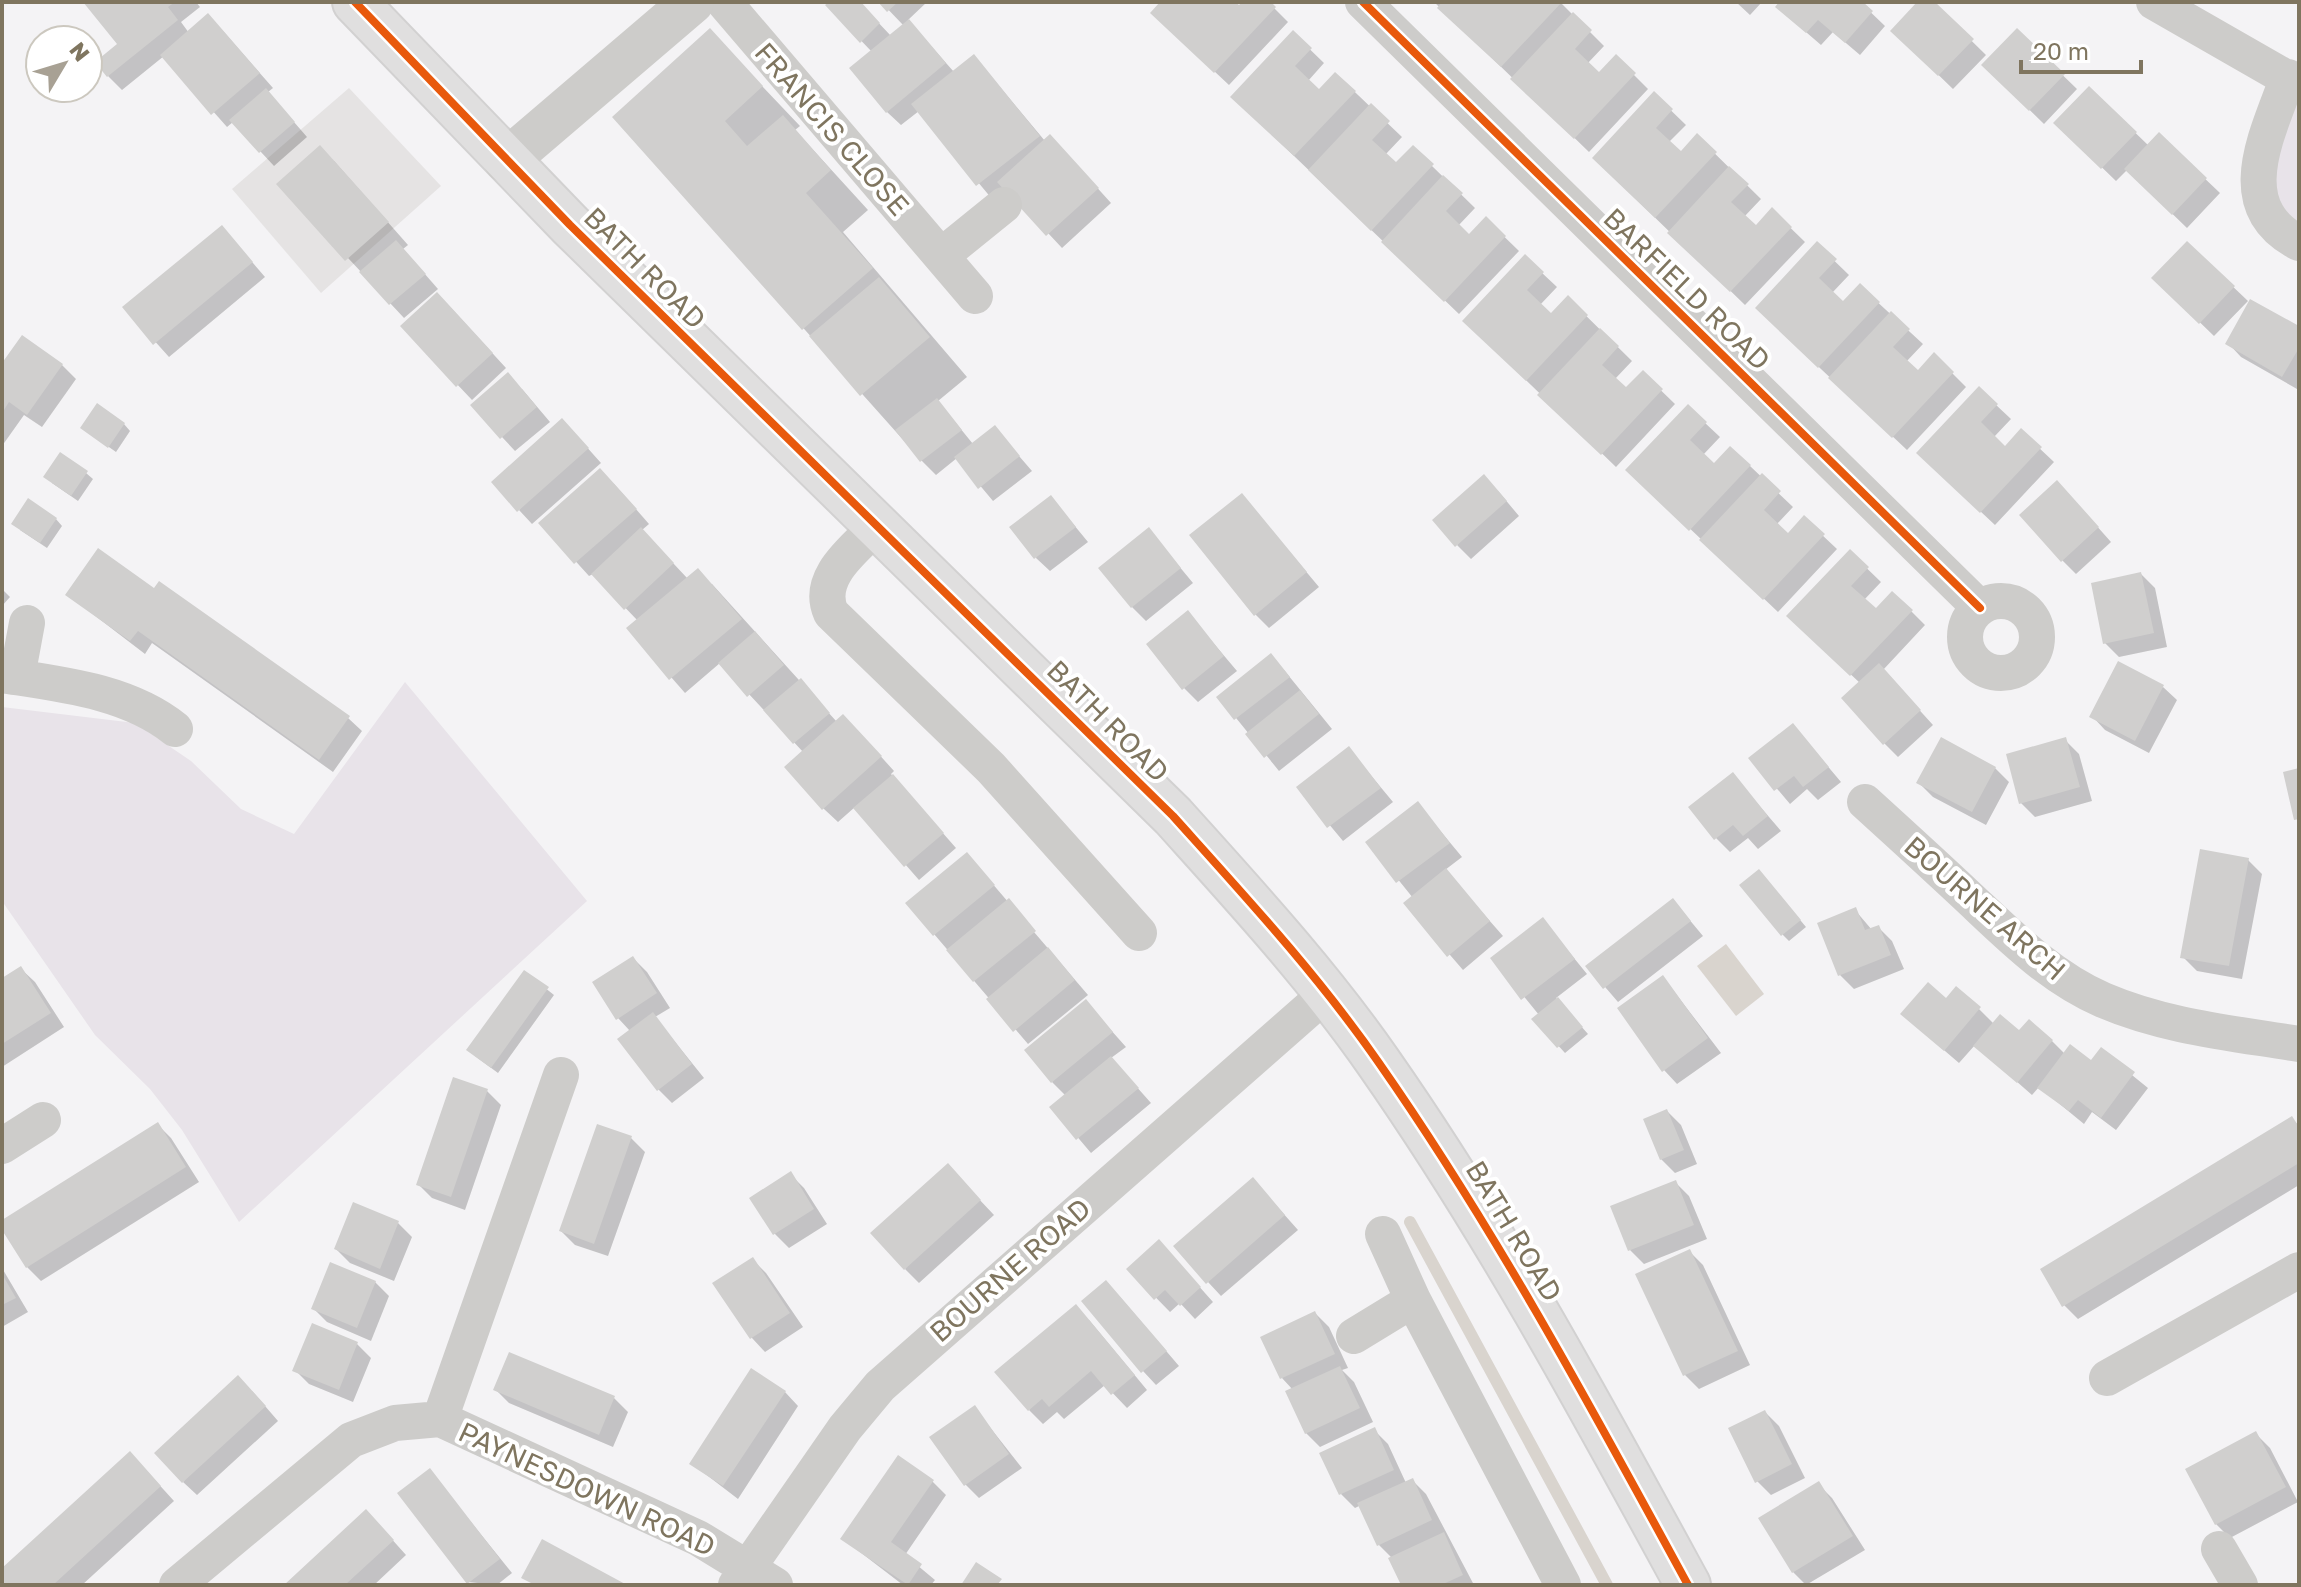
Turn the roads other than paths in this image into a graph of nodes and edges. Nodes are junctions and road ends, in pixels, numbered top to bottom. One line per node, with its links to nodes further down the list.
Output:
1 (355, 2): 7 (main road, BATH ROAD)
2 (692, 2): 7 (street)
3 (724, 2): 10 (street, FRANCIS CLOSE)
4 (1363, 2): 13 (street, BARFIELD ROAD)
5 (2154, 2): 6 (street)
6 (2293, 81): 9 (street)
7 (506, 161): 12 (main road, BATH ROAD)
8 (1004, 205): 10 (street)
9 (2299, 243)
10 (941, 256): 11 (street, FRANCIS CLOSE)
11 (975, 296)
12 (877, 526): 18 (street); 19 (main road, BATH ROAD)
13 (1980, 608)
14 (27, 623): 15 (street)
15 (10, 676): 16 (street)
16 (175, 729)
17 (1865, 802): 20 (street, BOURNE ARCH)
18 (1139, 933)
19 (1326, 994): 31 (street, BOURNE ROAD); 34 (main road, BATH ROAD)
20 (2299, 1044)
21 (561, 1075): 29 (street, PAYNESDOWN ROAD)
22 (43, 1120): 23 (street)
23 (2, 1146)
24 (1383, 1234): 26 (street)
25 (2299, 1270): 28 (street)
26 (1413, 1300): 27 (street); 33 (street)
27 (1354, 1336)
28 (2107, 1378)
29 (440, 1419): 31 (street, PAYNESDOWN ROAD); 32 (street, PAYNESDOWN ROAD)
30 (2219, 1549): 35 (street)
31 (753, 1579)
32 (177, 1585)
33 (1563, 1585)
34 (1688, 1585)
35 (2240, 1585)

